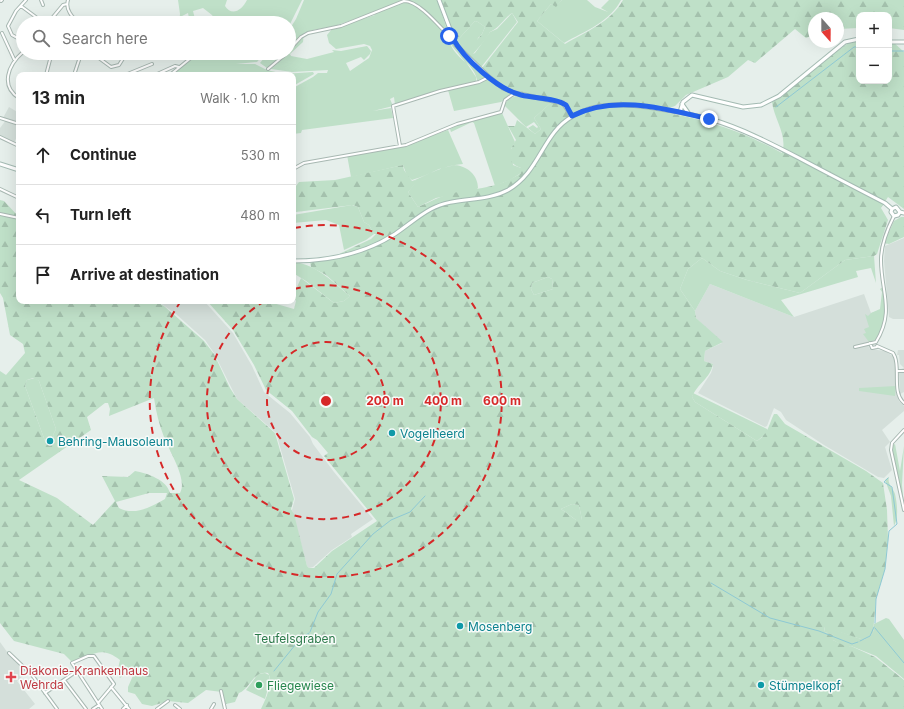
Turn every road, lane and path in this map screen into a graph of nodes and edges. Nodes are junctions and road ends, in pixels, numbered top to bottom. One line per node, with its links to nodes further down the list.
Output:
1 (26, 0): 7 (street)
2 (41, 0): 6 (street)
3 (68, 0): 5 (street)
4 (439, 0): 13 (main road)
5 (67, 4): 9 (street); 10 (street)
6 (43, 5)
7 (21, 6): 8 (street); 12 (street)
8 (35, 16)
9 (54, 16)
10 (73, 16)
11 (2, 33): 18 (street)
12 (16, 37)
13 (452, 37): 15 (street); 33 (main road)
14 (856, 40): 36 (main road)
15 (296, 42)
16 (892, 42): 17 (main road)
17 (904, 42)
18 (14, 60): 35 (street)
19 (50, 60): 28 (street)
20 (79, 60): 29 (street)
21 (102, 60): 22 (street)
22 (122, 60)
23 (188, 60): 26 (street)
24 (279, 60): 27 (street)
25 (152, 64): 30 (street)
26 (179, 67): 31 (street); 32 (street)
27 (268, 69)
28 (47, 72)
29 (75, 72)
30 (132, 72)
31 (162, 72)
32 (173, 72)
33 (489, 77): 34 (main road); 44 (street)
34 (515, 93): 39 (main road); 44 (street)
35 (16, 96)
36 (682, 104): 37 (main road); 38 (main road)
37 (680, 112): 38 (main road); 39 (main road)
38 (689, 114): 50 (main road)
39 (572, 116): 56 (main road)
40 (0, 118): 41 (street)
41 (16, 123)
42 (0, 137): 43 (street)
43 (16, 145)
44 (400, 146): 46 (street)
45 (0, 164): 47 (main road)
46 (296, 167)
47 (16, 169)
48 (0, 189): 49 (street)
49 (16, 197)
50 (892, 208): 51 (main road); 54 (main road)
51 (900, 212): 52 (main road); 54 (main road)
52 (904, 213)
53 (0, 214): 55 (street)
54 (894, 216): 57 (street)
55 (16, 217)
56 (296, 260)
57 (876, 342): 58 (street); 59 (street)
58 (870, 343): 59 (street); 60 (street)
59 (877, 346): 61 (street)
60 (856, 347)
61 (898, 371): 62 (street); 63 (street)
62 (904, 371)
63 (904, 403)
64 (904, 430): 65 (street)
65 (896, 473): 66 (street); 67 (street)
66 (890, 474)
67 (904, 510)
68 (9, 653): 73 (street)
69 (77, 671): 70 (street); 71 (street); 75 (street)
70 (64, 680): 73 (street); 80 (street)
71 (111, 687): 75 (street); 77 (street)
72 (221, 691): 88 (street)
73 (45, 693): 79 (street)
74 (168, 701): 85 (street)
75 (99, 704): 81 (street); 82 (street)
76 (214, 704): 87 (street)
77 (127, 705): 83 (street); 84 (street)
78 (175, 705): 86 (street)
79 (57, 709)
80 (86, 709)
81 (93, 709)
82 (102, 709)
83 (123, 709)
84 (129, 709)
85 (157, 709)
86 (180, 709)
87 (211, 709)
88 (225, 709)

